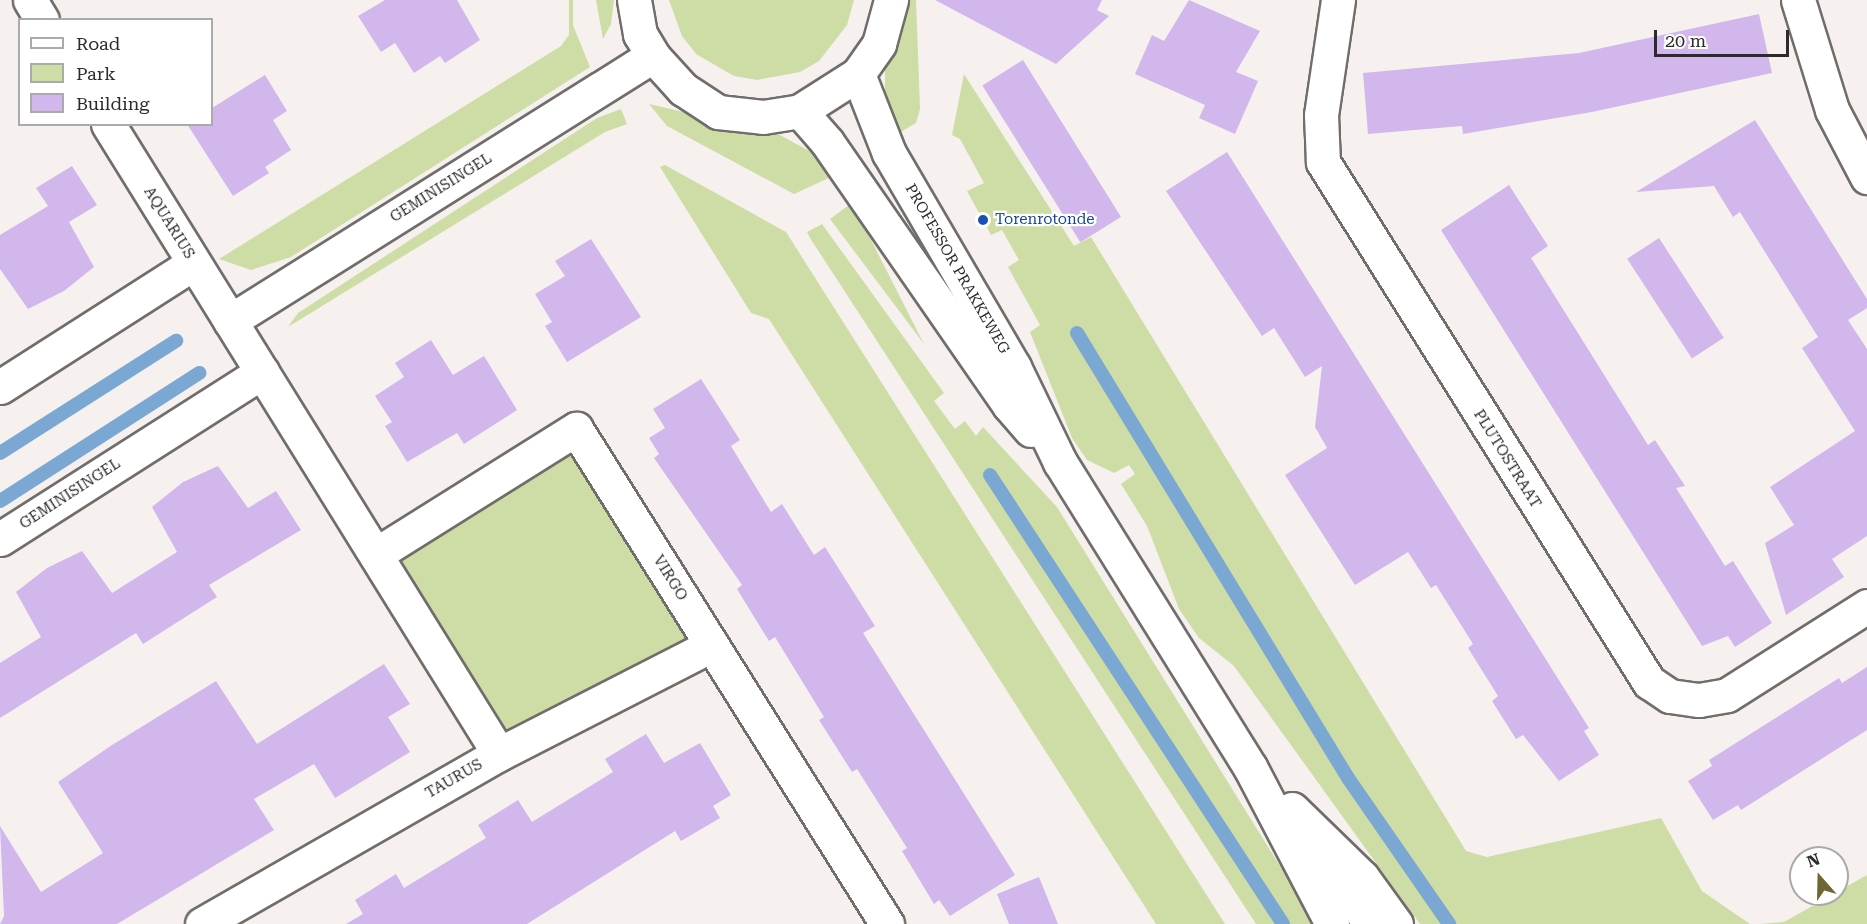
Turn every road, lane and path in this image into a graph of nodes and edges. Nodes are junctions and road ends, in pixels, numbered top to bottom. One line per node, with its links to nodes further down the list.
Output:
1 (30, 0): 6 (street)
2 (634, 0): 7 (street)
3 (891, 0): 8 (street)
4 (1338, 0): 19 (street, PLUTOSTRAAT)
5 (1798, 0): 11 (street)
6 (41, 18)
7 (653, 56): 9 (street); 13 (street, GEMINISINGEL)
8 (858, 74): 9 (street); 16 (street, PROFESSOR PRAKKEWEG)
9 (800, 111): 16 (street, PROFESSOR PRAKKEWEG)
10 (109, 126): 12 (street, AQUARIUS)
11 (1867, 177)
12 (194, 263): 13 (street, AQUARIUS); 15 (street)
13 (230, 321): 14 (street)
14 (262, 372): 17 (street, GEMINISINGEL); 18 (street)
15 (0, 387)
16 (1060, 462): 22 (street, PROFESSOR PRAKKEWEG)
17 (0, 539)
18 (378, 553): 20 (street, VIRGO); 21 (street)
19 (1867, 606)
20 (712, 645): 21 (street, TAURUS); 25 (street, VIRGO)
21 (499, 754): 24 (street, TAURUS)
22 (1250, 767): 23 (street, PROFESSOR PRAKKEWEG); 26 (street, PROFESSOR PRAKKEWEG)
23 (1292, 809): 27 (street, PROFESSOR PRAKKEWEG); 28 (street)
24 (202, 924)
25 (887, 924)
26 (1332, 924)
27 (1370, 924)
28 (1396, 924)

